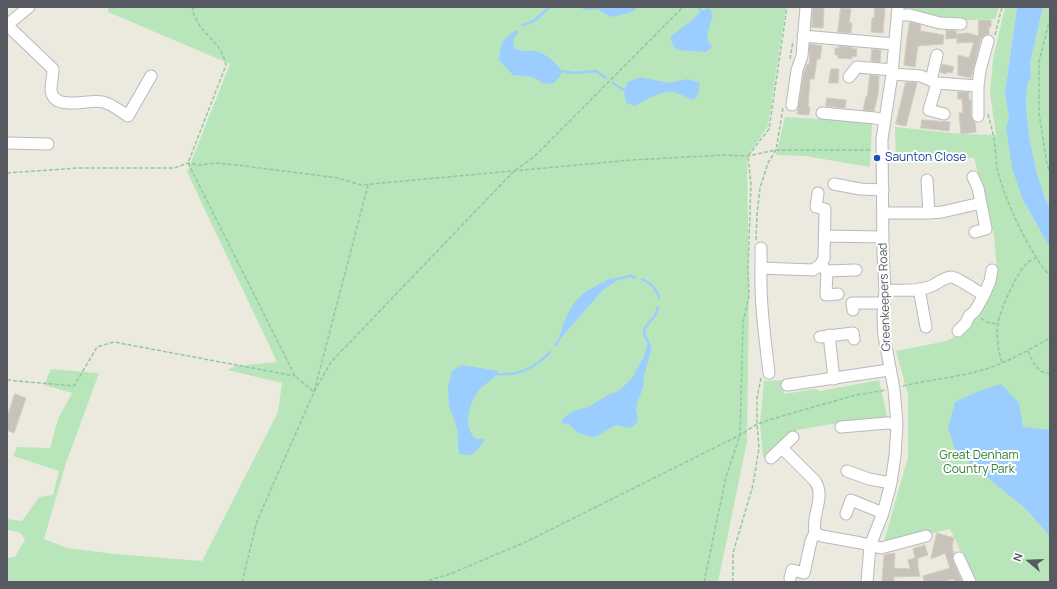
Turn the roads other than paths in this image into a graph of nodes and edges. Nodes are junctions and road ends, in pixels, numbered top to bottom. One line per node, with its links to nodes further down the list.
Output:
1 (29, 7): 5 (street)
2 (806, 11): 6 (street)
3 (897, 11): 4 (street); 8 (street, Greenkeepers Road)
4 (961, 24)
5 (7, 25): 11 (street)
6 (798, 36): 8 (street); 15 (street)
7 (991, 40): 14 (street)
8 (894, 44): 10 (street, Greenkeepers Road)
9 (937, 55): 13 (street)
10 (892, 72): 12 (street); 13 (street); 19 (street, Greenkeepers Road)
11 (151, 76)
12 (849, 77)
13 (934, 81): 14 (street); 18 (street)
14 (978, 86): 17 (street)
15 (788, 106)
16 (822, 112): 19 (street)
17 (982, 112)
18 (944, 114)
19 (885, 120): 25 (street, Greenkeepers Road)
20 (8, 144): 21 (street)
21 (48, 144)
22 (973, 177): 27 (street)
23 (927, 180): 29 (street)
24 (834, 184): 25 (street)
25 (883, 190): 28 (street, Greenkeepers Road)
26 (818, 193): 31 (street)
27 (981, 204): 29 (street); 30 (street)
28 (883, 213): 29 (street); 32 (street, Greenkeepers Road)
29 (929, 213)
30 (975, 232)
31 (825, 236): 32 (street); 35 (street)
32 (883, 238): 39 (street, Greenkeepers Road)
33 (759, 244): 34 (street)
34 (761, 268): 35 (street); 48 (street)
35 (824, 268): 36 (street); 40 (street)
36 (856, 270)
37 (992, 270): 41 (street)
38 (919, 289): 39 (street); 41 (street); 44 (street)
39 (885, 290): 42 (street, Greenkeepers Road)
40 (838, 294)
41 (984, 295): 45 (street)
42 (884, 303): 43 (street); 47 (street, Greenkeepers Road)
43 (852, 310)
44 (926, 327)
45 (958, 331)
46 (850, 336): 49 (street)
47 (889, 370): 49 (street); 51 (street, Greenkeepers Road)
48 (765, 375)
49 (834, 379): 50 (street)
50 (787, 385)
51 (897, 424): 52 (street); 57 (street, Greenkeepers Road)
52 (841, 427)
53 (793, 437): 54 (street)
54 (782, 448): 55 (street); 60 (street)
55 (771, 458)
56 (846, 471): 57 (street)
57 (891, 483): 58 (street, Greenkeepers Road)
58 (883, 513): 59 (street); 62 (street, Greenkeepers Road)
59 (846, 514)
60 (815, 533): 62 (street); 64 (street)
61 (926, 536): 62 (street)
62 (870, 546): 65 (street, Greenkeepers Road)
63 (959, 558): 66 (street)
64 (790, 578)
65 (867, 582)
66 (970, 582)

